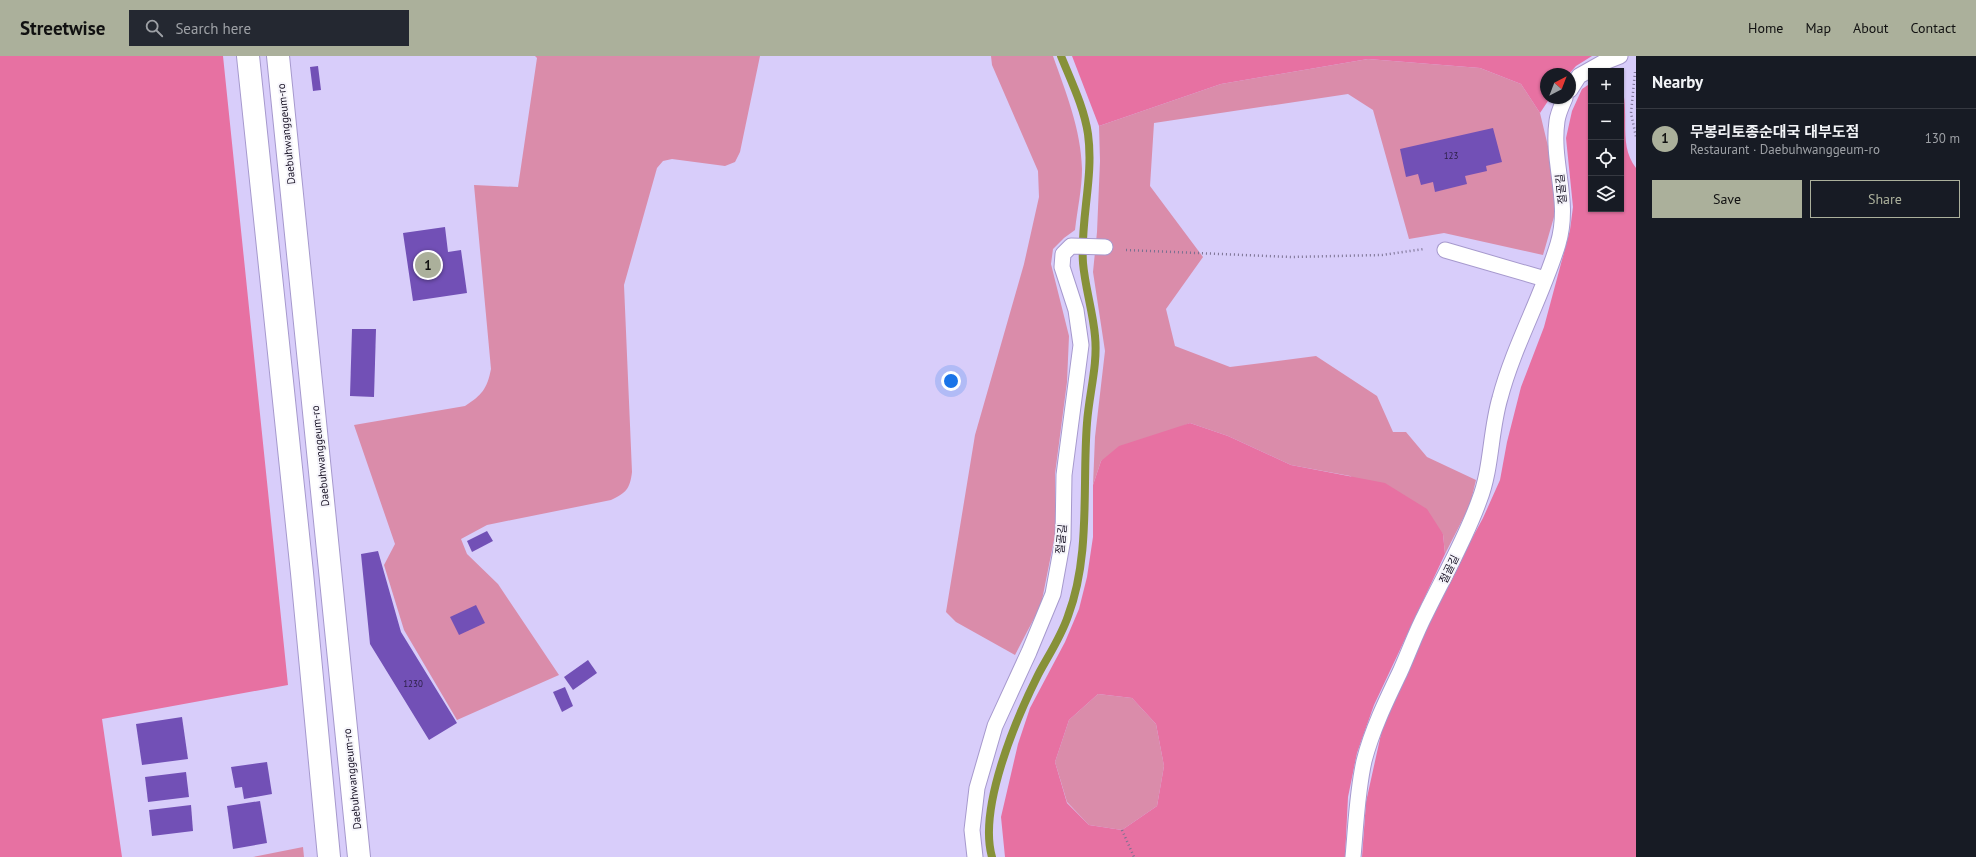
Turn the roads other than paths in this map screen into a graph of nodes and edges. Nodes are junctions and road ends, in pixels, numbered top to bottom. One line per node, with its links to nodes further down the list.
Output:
1 (248, 56): 9 (main road)
2 (278, 56): 10 (main road, Daebuhwanggeum-ro)
3 (1620, 56): 4 (lane)
4 (1576, 81)
5 (1563, 104): 8 (lane, 절골길)
6 (1104, 247): 11 (lane, 절골길)
7 (1445, 250): 8 (lane)
8 (1545, 279): 12 (lane, 절골길)
9 (329, 857)
10 (359, 857)
11 (975, 857)
12 (1353, 857)

